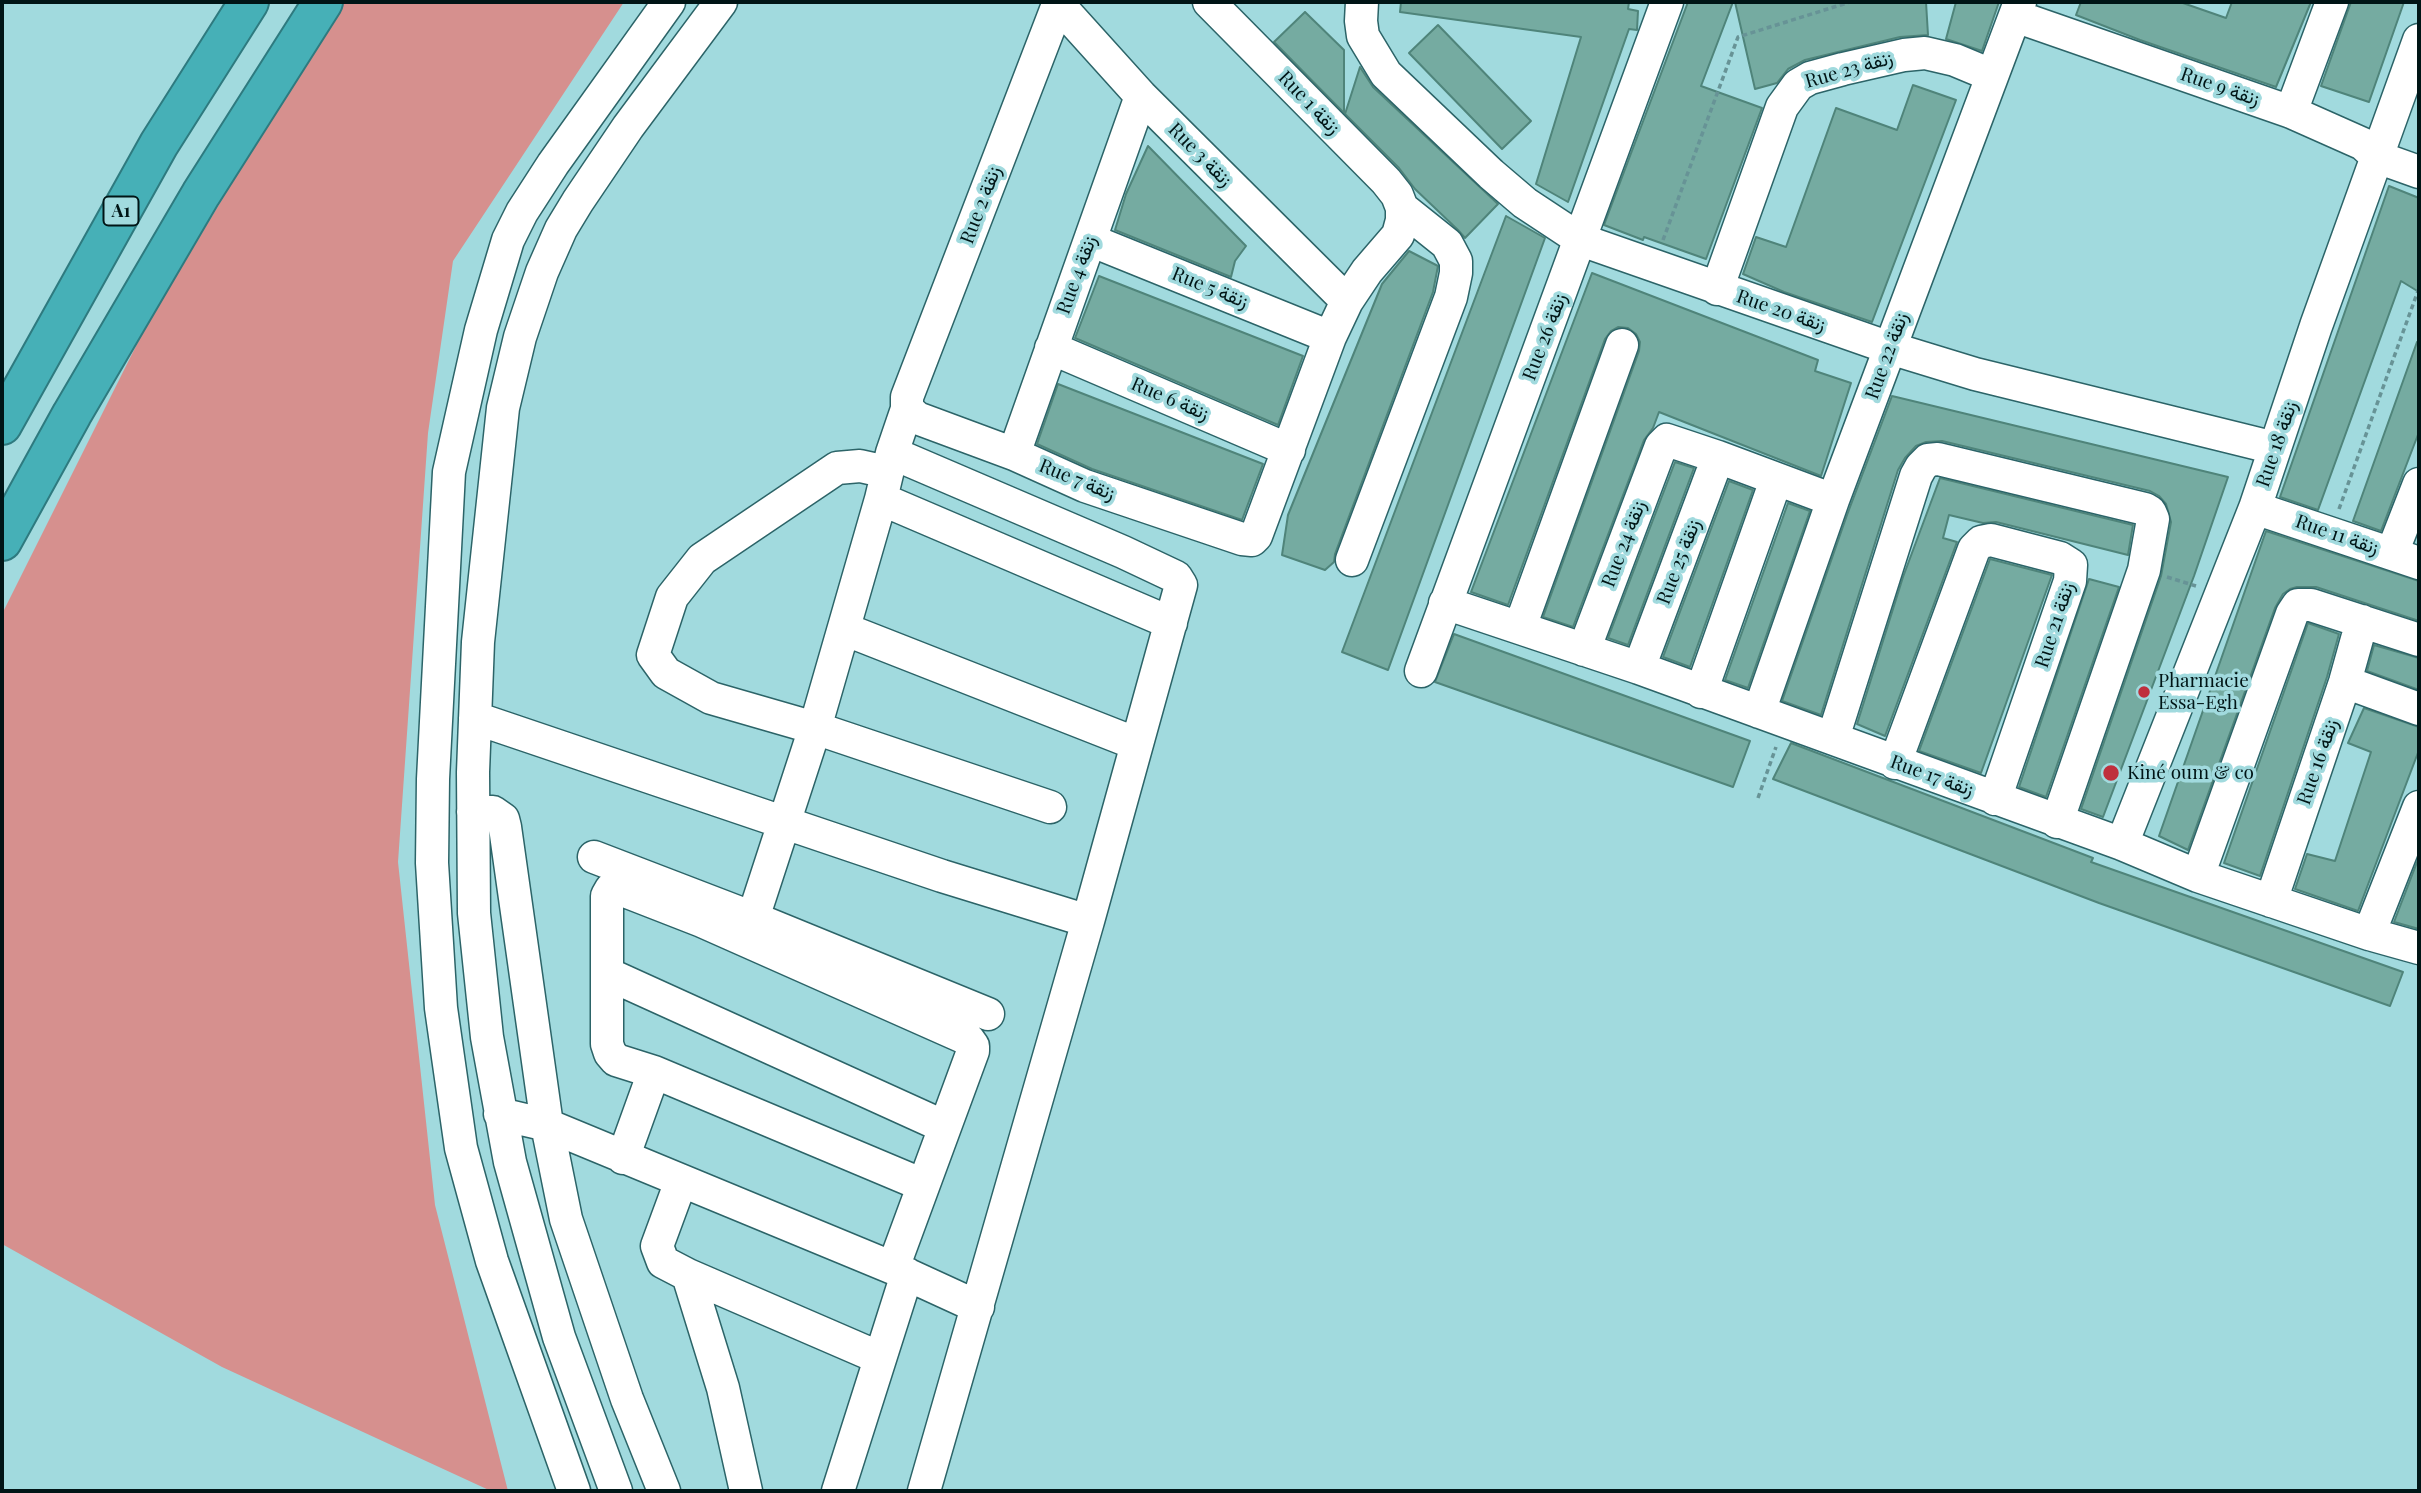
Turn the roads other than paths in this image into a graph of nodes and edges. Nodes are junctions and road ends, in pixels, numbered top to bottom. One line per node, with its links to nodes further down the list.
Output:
1 (249, 2): 27 (highway, A1)
2 (323, 2): 37 (highway)
3 (669, 2): 85 (street)
4 (721, 2): 53 (street)
5 (1209, 2): 17 (street, Rue 1 زنقة)
6 (1362, 2): 19 (street, Rue 20 زنقة)
7 (1667, 2): 19 (street, Rue 26 زنقة)
8 (2332, 2): 14 (street)
9 (1058, 3): 13 (street, Rue 3 زنقة); 26 (street, Rue 2 زنقة)
10 (2018, 9): 12 (street, Rue 22 زنقة); 14 (street, Rue 9 زنقة)
11 (2419, 40): 15 (street, Rue 18 زنقة)
12 (1991, 75): 20 (street, Rue 23 زنقة); 25 (street, Rue 22 زنقة)
13 (1142, 96): 18 (street, Rue 4 زنقة); 21 (street, Rue 3 زنقة)
14 (2291, 112): 15 (street, Rue 9 زنقة)
15 (2377, 157): 16 (street, Rue 9 زنقة); 28 (street, Rue 18 زنقة)
16 (2419, 172)
17 (1402, 208): 21 (street); 39 (street, Rue 1 زنقة)
18 (1090, 240): 22 (street, Rue 5 زنقة); 24 (street, Rue 4 زنقة)
19 (1581, 240): 20 (street, Rue 20 زنقة); 40 (street, Rue 26 زنقة)
20 (1717, 289): 25 (street, Rue 20 زنقة)
21 (1347, 301): 22 (street)
22 (1330, 337): 29 (street)
23 (1622, 345): 43 (street)
24 (1051, 348): 29 (street, Rue 6 زنقة); 30 (street, Rue 4 زنقة)
25 (1889, 348): 28 (street, Rue 20 زنقة); 35 (street, Rue 22 زنقة)
26 (907, 409): 30 (street, Rue 7 زنقة); 32 (street, Rue 2 زنقة)
27 (2, 425)
28 (2275, 448): 36 (street, Rue 18 زنقة)
29 (1289, 450): 30 (street, Rue 7 زنقة)
30 (1014, 454)
31 (1718, 457): 33 (street); 46 (street, Rue 24 زنقة); 47 (street, Rue 25 زنقة)
32 (887, 475): 42 (street); 42 (street); 44 (street, Rue 2 زنقة); 54 (street)
33 (1776, 480): 35 (street); 50 (street)
34 (2419, 484): 38 (street)
35 (1833, 500): 52 (street, Rue 22 زنقة)
36 (2255, 508): 38 (street, Rue 11 زنقة); 64 (street, Rue 18 زنقة)
37 (2, 541)
38 (2406, 558)
39 (1352, 560)
40 (1445, 603): 43 (street, Rue 17 زنقة); 48 (street, Rue 26 زنقة)
41 (2362, 621): 45 (street); 49 (street, Rue 16 زنقة); 66 (street)
42 (1171, 623): 56 (street)
43 (1520, 627): 46 (street, Rue 17 زنقة)
44 (844, 629): 54 (street, Rue 2 زنقة); 56 (street)
45 (2419, 640)
46 (1584, 650): 47 (street, Rue 17 زنقة)
47 (1639, 668): 50 (street, Rue 17 زنقة)
48 (1421, 671)
49 (2345, 682): 51 (street); 67 (street, Rue 16 زنقة)
50 (1701, 692): 52 (street, Rue 17 زنقة)
51 (2419, 709)
52 (1772, 717): 55 (street, Rue 17 زنقة)
53 (475, 718): 61 (street); 62 (street)
54 (816, 728): 59 (street); 62 (street, Rue 2 زنقة)
55 (1833, 738): 57 (street, Rue 17 زنقة); 63 (street)
56 (1137, 744): 69 (street)
57 (1895, 763): 58 (street, Rue 17 زنقة); 58 (street, Rue 21 زنقة)
58 (1995, 800): 63 (street, Rue 17 زنقة)
59 (1051, 807)
60 (2419, 807): 70 (street)
61 (473, 812): 75 (street); 76 (street)
62 (784, 822): 68 (street, Rue 2 زنقة); 69 (street)
63 (2057, 822): 64 (street, Rue 17 زنقة)
64 (2122, 844): 66 (street, Rue 17 زنقة)
65 (594, 857): 68 (street)
66 (2198, 876): 67 (street, Rue 17 زنقة)
67 (2271, 901): 70 (street, Rue 17 زنقة)
68 (753, 918): 73 (street)
69 (1088, 921): 83 (street)
70 (2369, 934): 71 (street, Rue 17 زنقة)
71 (2419, 948)
72 (608, 974): 74 (street); 77 (street); 77 (street)
73 (988, 1014)
74 (654, 1072): 78 (street); 80 (street)
75 (500, 1114): 76 (street); 86 (street)
76 (547, 1125): 78 (street); 87 (street)
77 (944, 1127): 80 (street)
78 (623, 1158): 79 (street)
79 (681, 1181): 81 (street); 82 (street)
80 (923, 1185): 81 (street)
81 (900, 1271): 83 (street); 84 (street)
82 (688, 1275): 84 (street); 88 (street)
83 (978, 1307): 90 (street)
84 (880, 1358): 89 (street)
85 (574, 1491)
86 (616, 1491)
87 (664, 1491)
88 (746, 1491)
89 (838, 1491)
90 (924, 1491)

